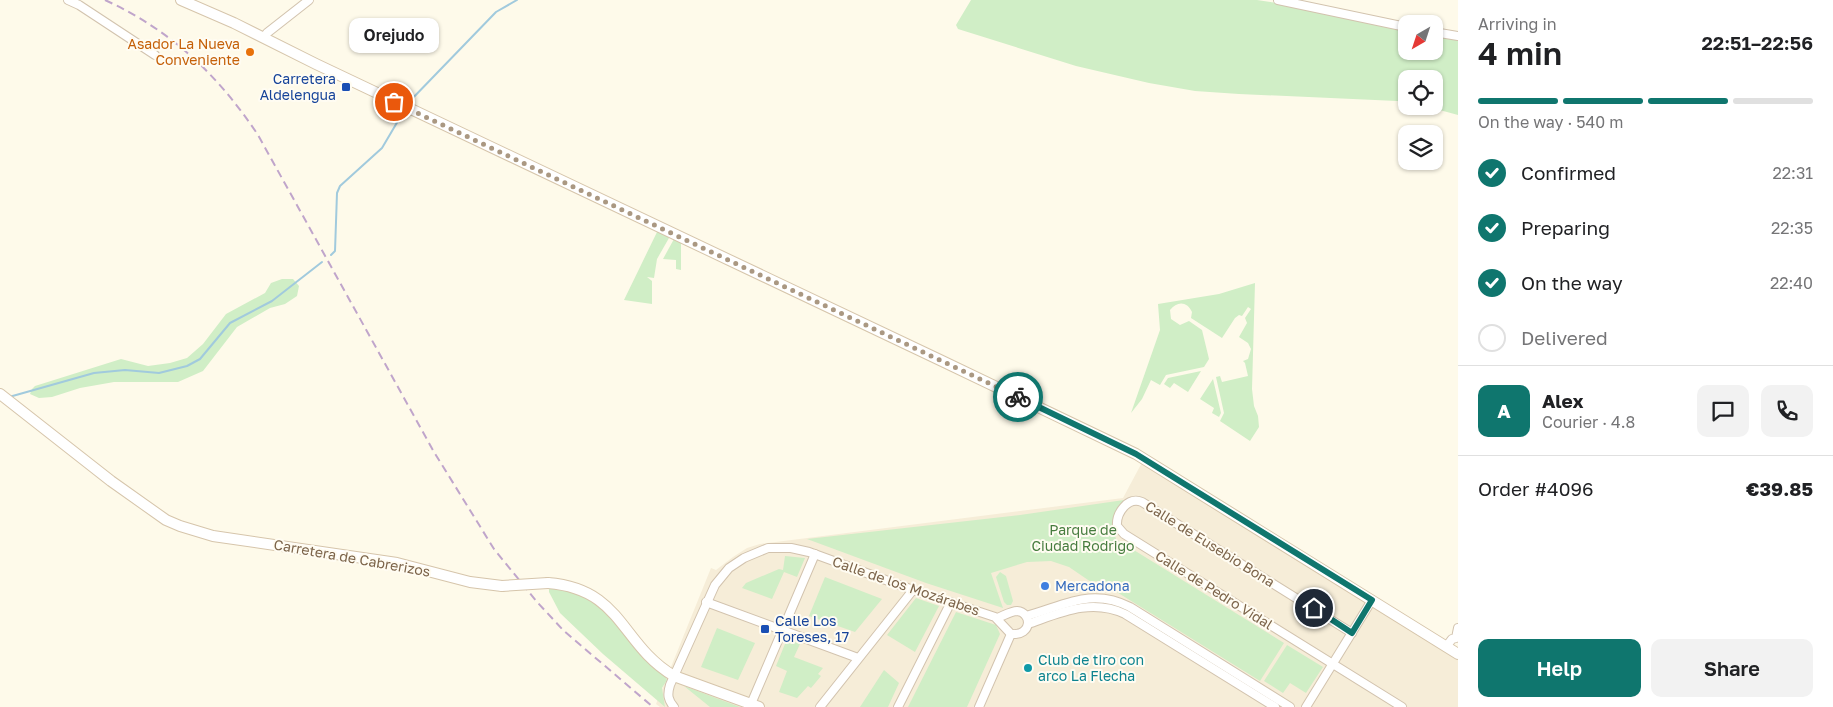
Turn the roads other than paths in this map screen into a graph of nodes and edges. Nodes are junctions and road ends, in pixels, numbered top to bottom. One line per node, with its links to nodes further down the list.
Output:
1 (68, 0): 9 (street)
2 (181, 0): 8 (street)
3 (309, 0): 8 (street)
4 (1278, 0): 5 (street)
5 (1398, 24)
6 (1443, 34): 7 (street)
7 (1458, 36)
8 (263, 38): 14 (street)
9 (156, 56)
10 (4, 397): 30 (street, Carretera de Cabrerizos, bridge)
11 (1121, 512): 23 (street, Calle de Eusebio Bona); 29 (street, Calle de Pedro Vidal)
12 (815, 554): 13 (street, Calle de los Mozárabes); 15 (street, Calle de los Mozárabes); 22 (street)
13 (913, 590): 16 (street, Calle de los Mozárabes); 28 (street)
14 (1372, 600): 23 (street); 26 (street)
15 (706, 602): 22 (street); 30 (street, Calle de los Mozárabes)
16 (951, 602): 18 (street, Calle de los Mozárabes); 34 (street)
17 (1008, 614): 18 (street, Calle de los Mozárabes); 19 (street); 20 (street)
18 (997, 618): 20 (street, Calle de los Mozárabes)
19 (1027, 620): 24 (street); 36 (street); 37 (street)
20 (1004, 627): 24 (street)
21 (1458, 628): 25 (street)
22 (783, 630): 28 (street); 31 (street)
23 (1352, 633): 29 (street)
24 (1011, 634): 35 (street)
25 (1457, 639): 26 (street)
26 (1446, 647): 27 (street)
27 (1458, 654)
28 (858, 658): 33 (street)
29 (1333, 664): 38 (street); 39 (street, Calle de Pedro Vidal)
30 (674, 676): 31 (street, Carretera de Cabrerizos); 32 (street, Calle de los Mozárabes)
31 (755, 706)
32 (674, 707)
33 (820, 707)
34 (898, 707)
35 (979, 707)
36 (1275, 707)
37 (1290, 707)
38 (1306, 707)
39 (1402, 707)

